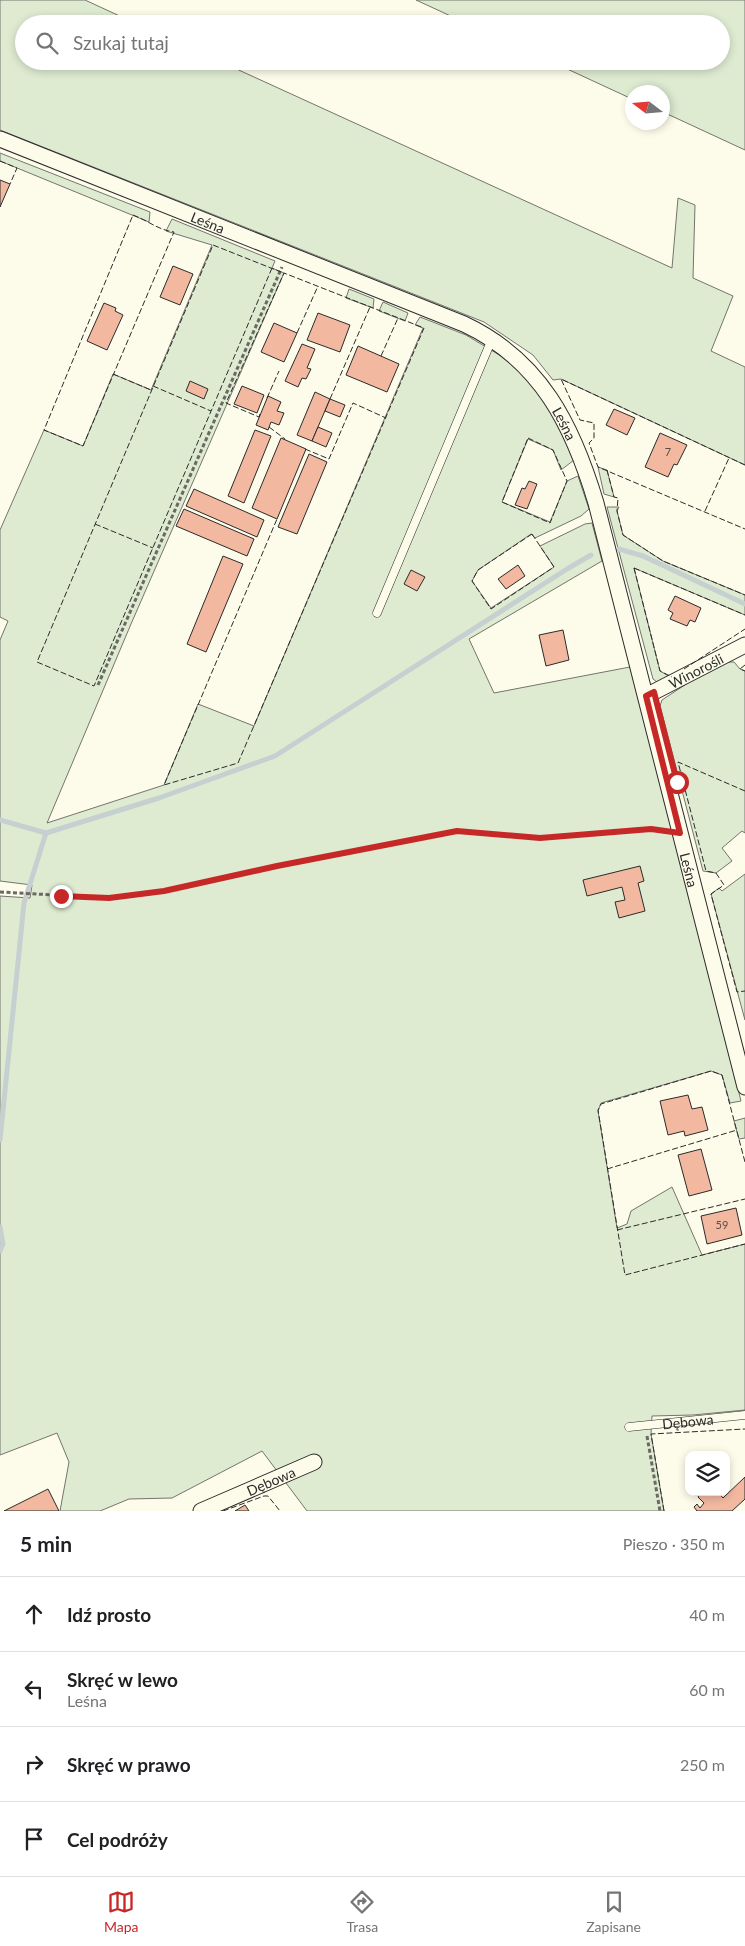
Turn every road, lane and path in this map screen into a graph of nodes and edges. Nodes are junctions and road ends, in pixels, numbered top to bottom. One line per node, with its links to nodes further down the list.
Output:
1 (0, 138): 2 (street, Leśna)
2 (288, 254): 3 (street, Leśna); 6 (path)
3 (492, 339): 4 (lane); 7 (street, Leśna)
4 (377, 613)
5 (745, 645): 7 (street, Winorośli)
6 (98, 685)
7 (646, 696): 8 (street, Leśna)
8 (680, 833): 9 (path); 10 (street, Leśna)
9 (0, 892)
10 (745, 1088)
11 (745, 1415): 12 (lane, Dębowa)
12 (646, 1426): 13 (lane, Dębowa); 16 (path)
13 (630, 1428)
14 (314, 1462): 15 (street, Dębowa)
15 (201, 1511)
16 (660, 1511)

